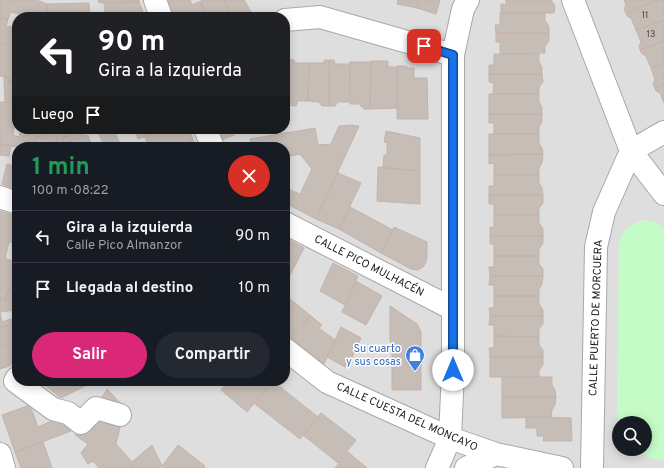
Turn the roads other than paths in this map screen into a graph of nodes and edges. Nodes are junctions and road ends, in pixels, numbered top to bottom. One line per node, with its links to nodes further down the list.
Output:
1 (155, 0): 4 (street)
2 (468, 0): 6 (street)
3 (573, 0): 8 (street)
4 (159, 12)
5 (290, 20): 6 (street)
6 (453, 55): 13 (street)
7 (664, 132): 8 (street)
8 (631, 151): 9 (street); 24 (street, CALLE PUERTO DE MORCUERA)
9 (664, 194)
10 (0, 198): 11 (street)
11 (12, 202)
12 (290, 226): 13 (street, CALLE PICO MULHACÉN)
13 (452, 309): 17 (street)
14 (290, 353): 17 (street, CALLE CUESTA DEL MONCAYO)
15 (19, 386): 16 (street)
16 (120, 415)
17 (450, 438): 19 (street, CALLE CUESTA DEL MONCAYO); 21 (street)
18 (0, 454): 20 (street)
19 (496, 454): 22 (street); 23 (street, CALLE CUESTA DEL MONCAYO)
20 (4, 468)
21 (437, 468)
22 (466, 468)
23 (562, 468)
24 (592, 468)

